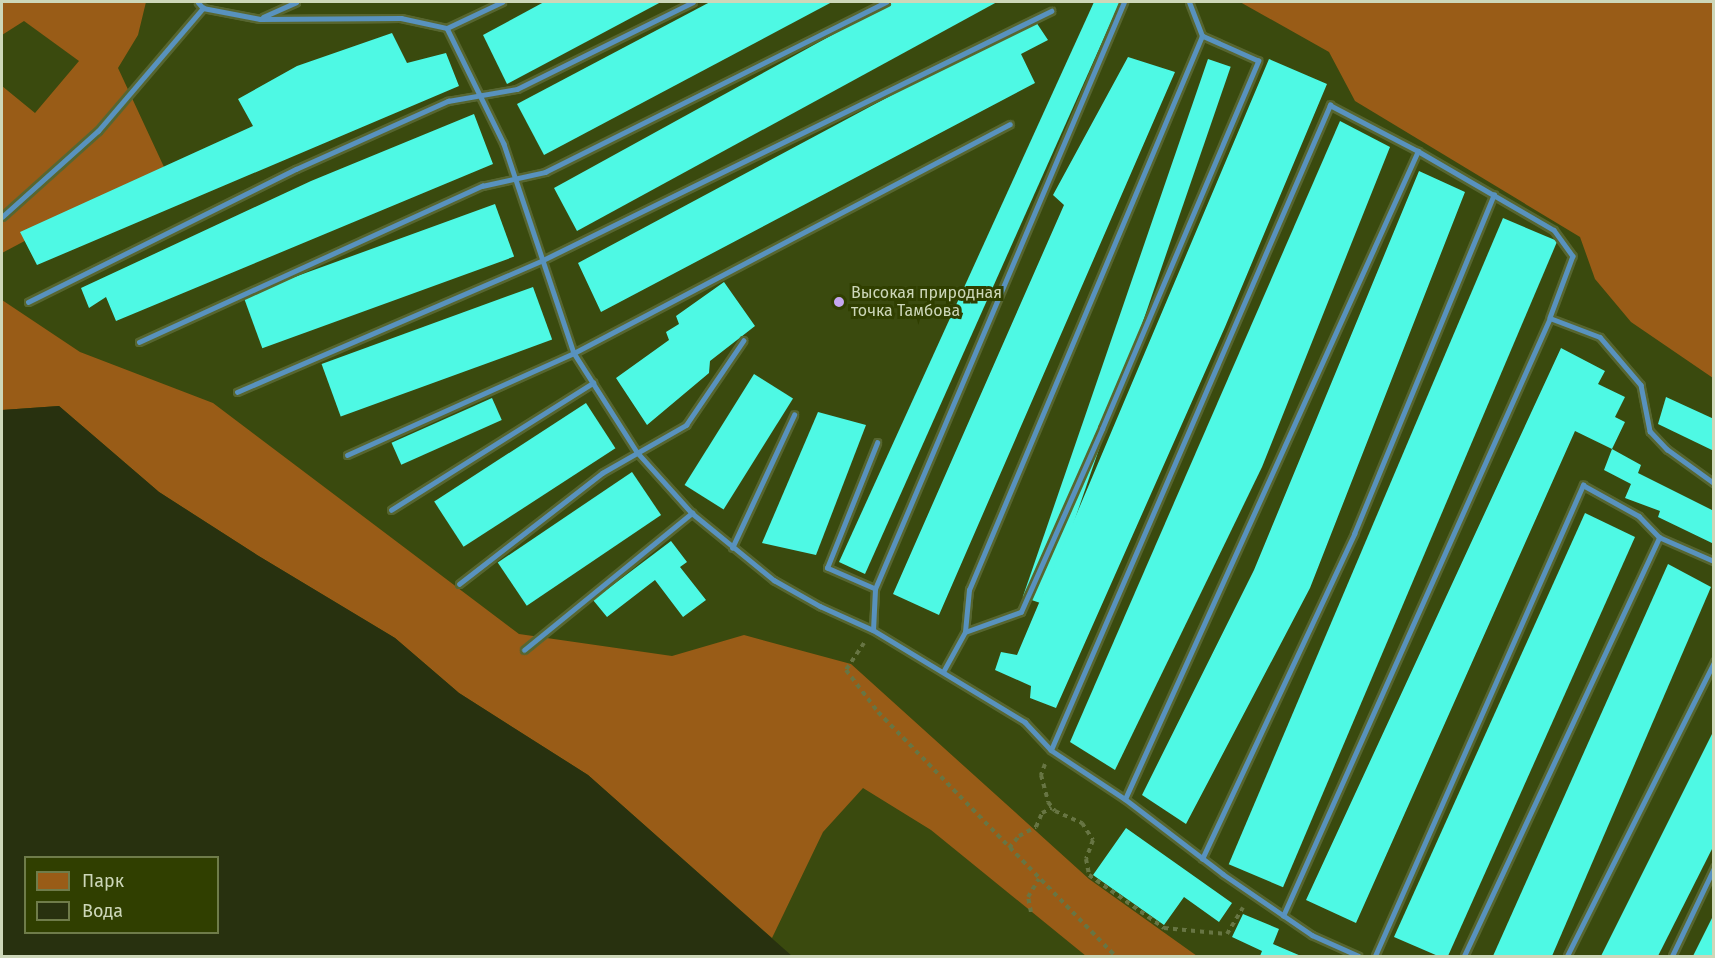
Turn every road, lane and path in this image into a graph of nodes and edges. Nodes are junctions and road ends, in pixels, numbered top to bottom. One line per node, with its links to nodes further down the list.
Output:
1 (198, 2): 8 (lane)
2 (296, 2): 10 (lane)
3 (502, 2): 11 (lane)
4 (693, 2): 13 (lane)
5 (886, 2): 16 (lane)
6 (1124, 2): 38 (lane)
7 (1189, 2): 12 (lane)
8 (203, 8): 10 (lane); 18 (lane)
9 (1051, 11): 19 (lane)
10 (260, 19): 11 (lane)
11 (447, 28): 13 (lane)
12 (1202, 36): 40 (lane); 40 (lane)
13 (481, 96): 16 (lane); 20 (lane)
14 (1010, 124): 24 (lane)
15 (1418, 151): 17 (lane); 44 (lane); 45 (lane)
16 (517, 179): 19 (lane); 23 (lane)
17 (1494, 195): 21 (lane); 48 (lane)
18 (2, 217)
19 (543, 260): 24 (lane); 26 (lane)
20 (28, 302)
21 (1550, 318): 31 (lane); 53 (lane)
22 (743, 341): 29 (lane)
23 (139, 342)
24 (574, 353): 25 (lane); 30 (lane)
25 (593, 383): 29 (lane); 32 (lane)
26 (237, 392)
27 (794, 414): 35 (lane)
28 (877, 443): 38 (lane)
29 (638, 452): 33 (lane); 37 (lane)
30 (347, 455)
31 (1713, 483)
32 (391, 510)
33 (692, 513): 35 (lane); 41 (lane)
34 (1659, 537): 36 (lane); 56 (lane); 57 (lane)
35 (732, 548): 39 (lane)
36 (1713, 561)
37 (459, 584)
38 (875, 589): 39 (lane)
39 (873, 630): 43 (lane); 47 (path)
40 (964, 632): 43 (lane)
41 (524, 650)
42 (1713, 662): 58 (lane)
43 (943, 672): 44 (lane)
44 (1050, 750): 45 (lane); 46 (path)
45 (1125, 799): 48 (lane)
46 (1052, 808): 47 (path); 51 (path)
47 (1009, 848): 50 (path)
48 (1202, 859): 51 (lane)
49 (1713, 868): 59 (lane)
50 (1039, 879): 52 (path); 54 (path)
51 (1251, 893): 53 (lane)
52 (1031, 912)
53 (1283, 916): 55 (lane)
54 (1115, 957)
55 (1359, 957)
56 (1375, 957)
57 (1464, 957)
58 (1566, 957)
59 (1672, 957)

